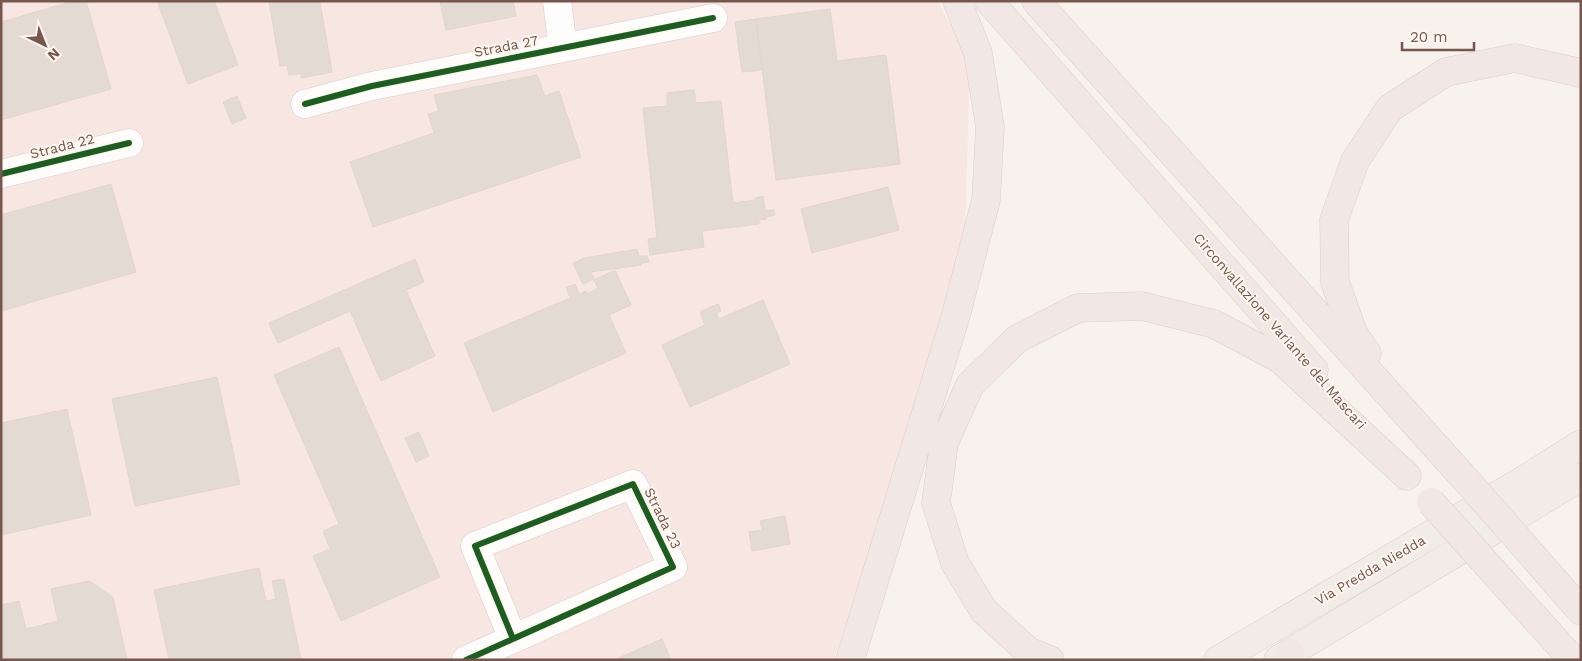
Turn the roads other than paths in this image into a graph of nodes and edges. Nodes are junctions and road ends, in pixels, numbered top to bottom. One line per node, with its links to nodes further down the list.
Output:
1 (557, 1): 6 (street)
2 (957, 1): 19 (highway)
3 (989, 1): 13 (highway, Circonvallazione Variante del Mascari)
4 (1036, 1): 12 (highway)
5 (713, 18): 6 (street, Strada 27)
6 (563, 48): 8 (street, Strada 27)
7 (1581, 73): 12 (highway)
8 (305, 104)
9 (129, 143): 10 (street, Strada 22)
10 (1, 174)
11 (1581, 444): 21 (main road, Via Predda Niedda)
12 (1436, 447): 15 (highway, bridge)
13 (1407, 476): 20 (highway); 22 (highway, Circonvallazione Variante del Mascari, bridge)
14 (1581, 477): 17 (main road, Via Predda Niedda)
15 (1581, 611)
16 (514, 638): 16 (street, Strada 23); 18 (street, Strada 23)
17 (1285, 657)
18 (466, 660)
19 (850, 660)
20 (1050, 660)
21 (1218, 660)
22 (1573, 660)

